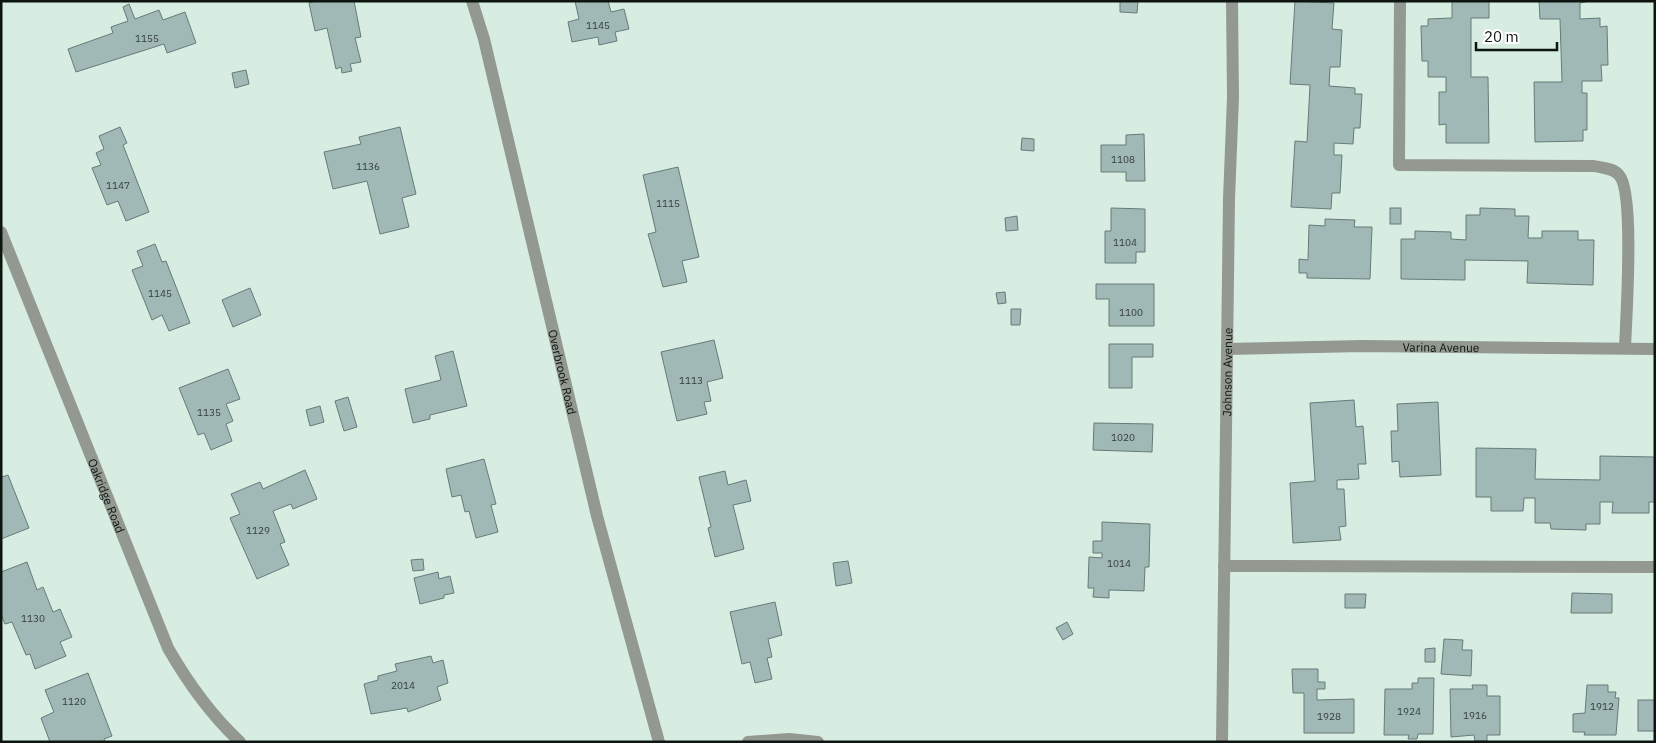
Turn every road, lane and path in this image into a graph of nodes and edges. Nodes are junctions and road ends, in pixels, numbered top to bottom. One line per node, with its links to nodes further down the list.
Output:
1 (472, 1): 11 (street, Overbrook Road)
2 (1232, 1): 6 (street, Johnson Avenue)
3 (1400, 1): 5 (street)
4 (1, 232): 10 (street, Oakridge Road)
5 (1625, 348): 6 (street, Varina Avenue); 7 (street, Varina Avenue)
6 (1227, 349): 8 (street, Johnson Avenue)
7 (1655, 349)
8 (1224, 566): 9 (street); 14 (street, Johnson Avenue)
9 (1655, 567)
10 (240, 742)
11 (659, 742)
12 (748, 742): 13 (street)
13 (818, 742)
14 (1222, 742)

